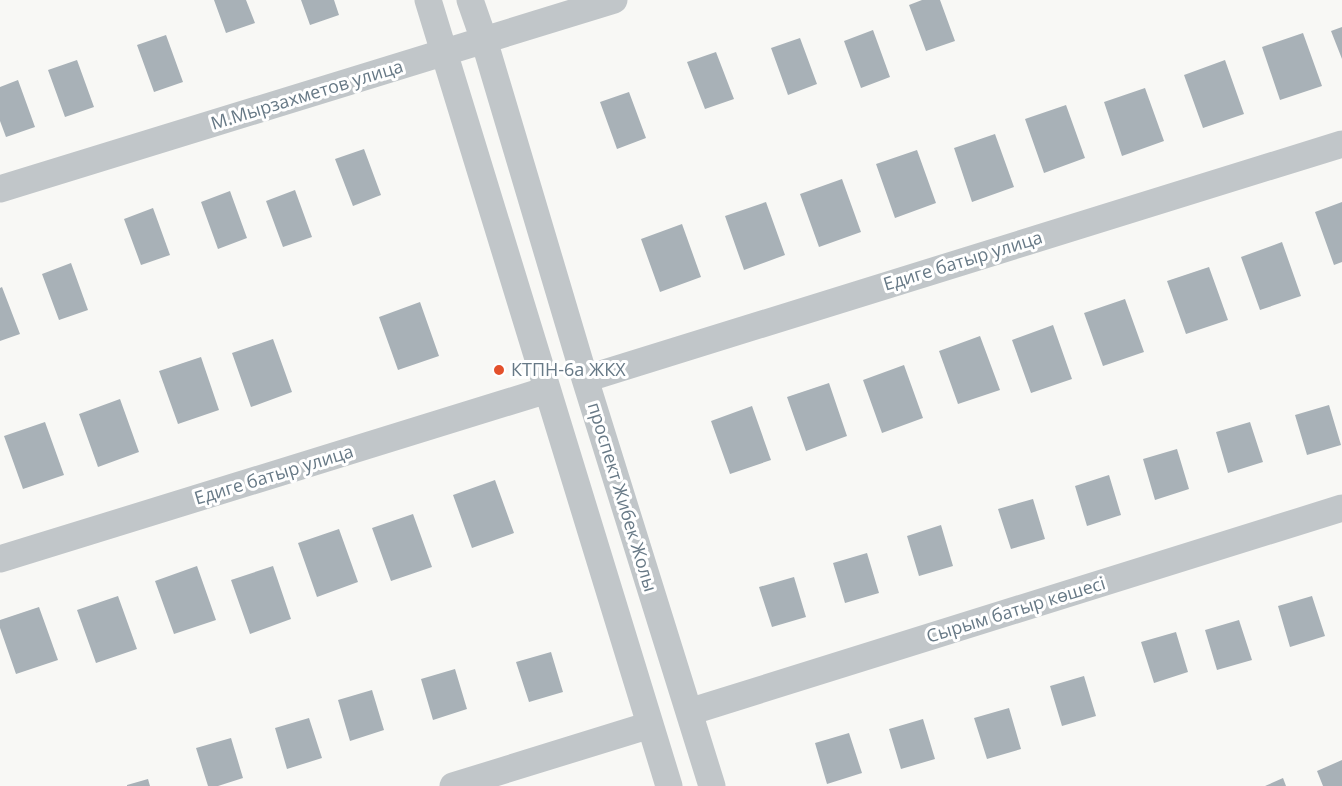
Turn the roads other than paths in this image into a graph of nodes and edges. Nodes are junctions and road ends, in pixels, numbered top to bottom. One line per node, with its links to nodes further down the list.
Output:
1 (428, 0): 5 (street)
2 (470, 0): 4 (street, проспект Жибек Жолы)
3 (614, 0): 4 (street, М.Мырзахметов улица)
4 (484, 40): 5 (street, М.Мырзахметов улица); 8 (street, проспект Жибек Жолы)
5 (444, 53): 7 (street, М.Мырзахметов улица); 9 (street)
6 (1342, 144): 8 (street, Едиге батыр улица)
7 (0, 189)
8 (585, 379): 12 (street, проспект Жибек Жолы)
9 (547, 390): 11 (street, Едиге батыр улица); 13 (street)
10 (1342, 508): 12 (street, Сырым батыр көшесі)
11 (0, 559)
12 (689, 712): 16 (street, проспект Жибек Жолы)
13 (650, 725): 14 (street); 15 (street)
14 (453, 786)
15 (669, 786)
16 (712, 786)

